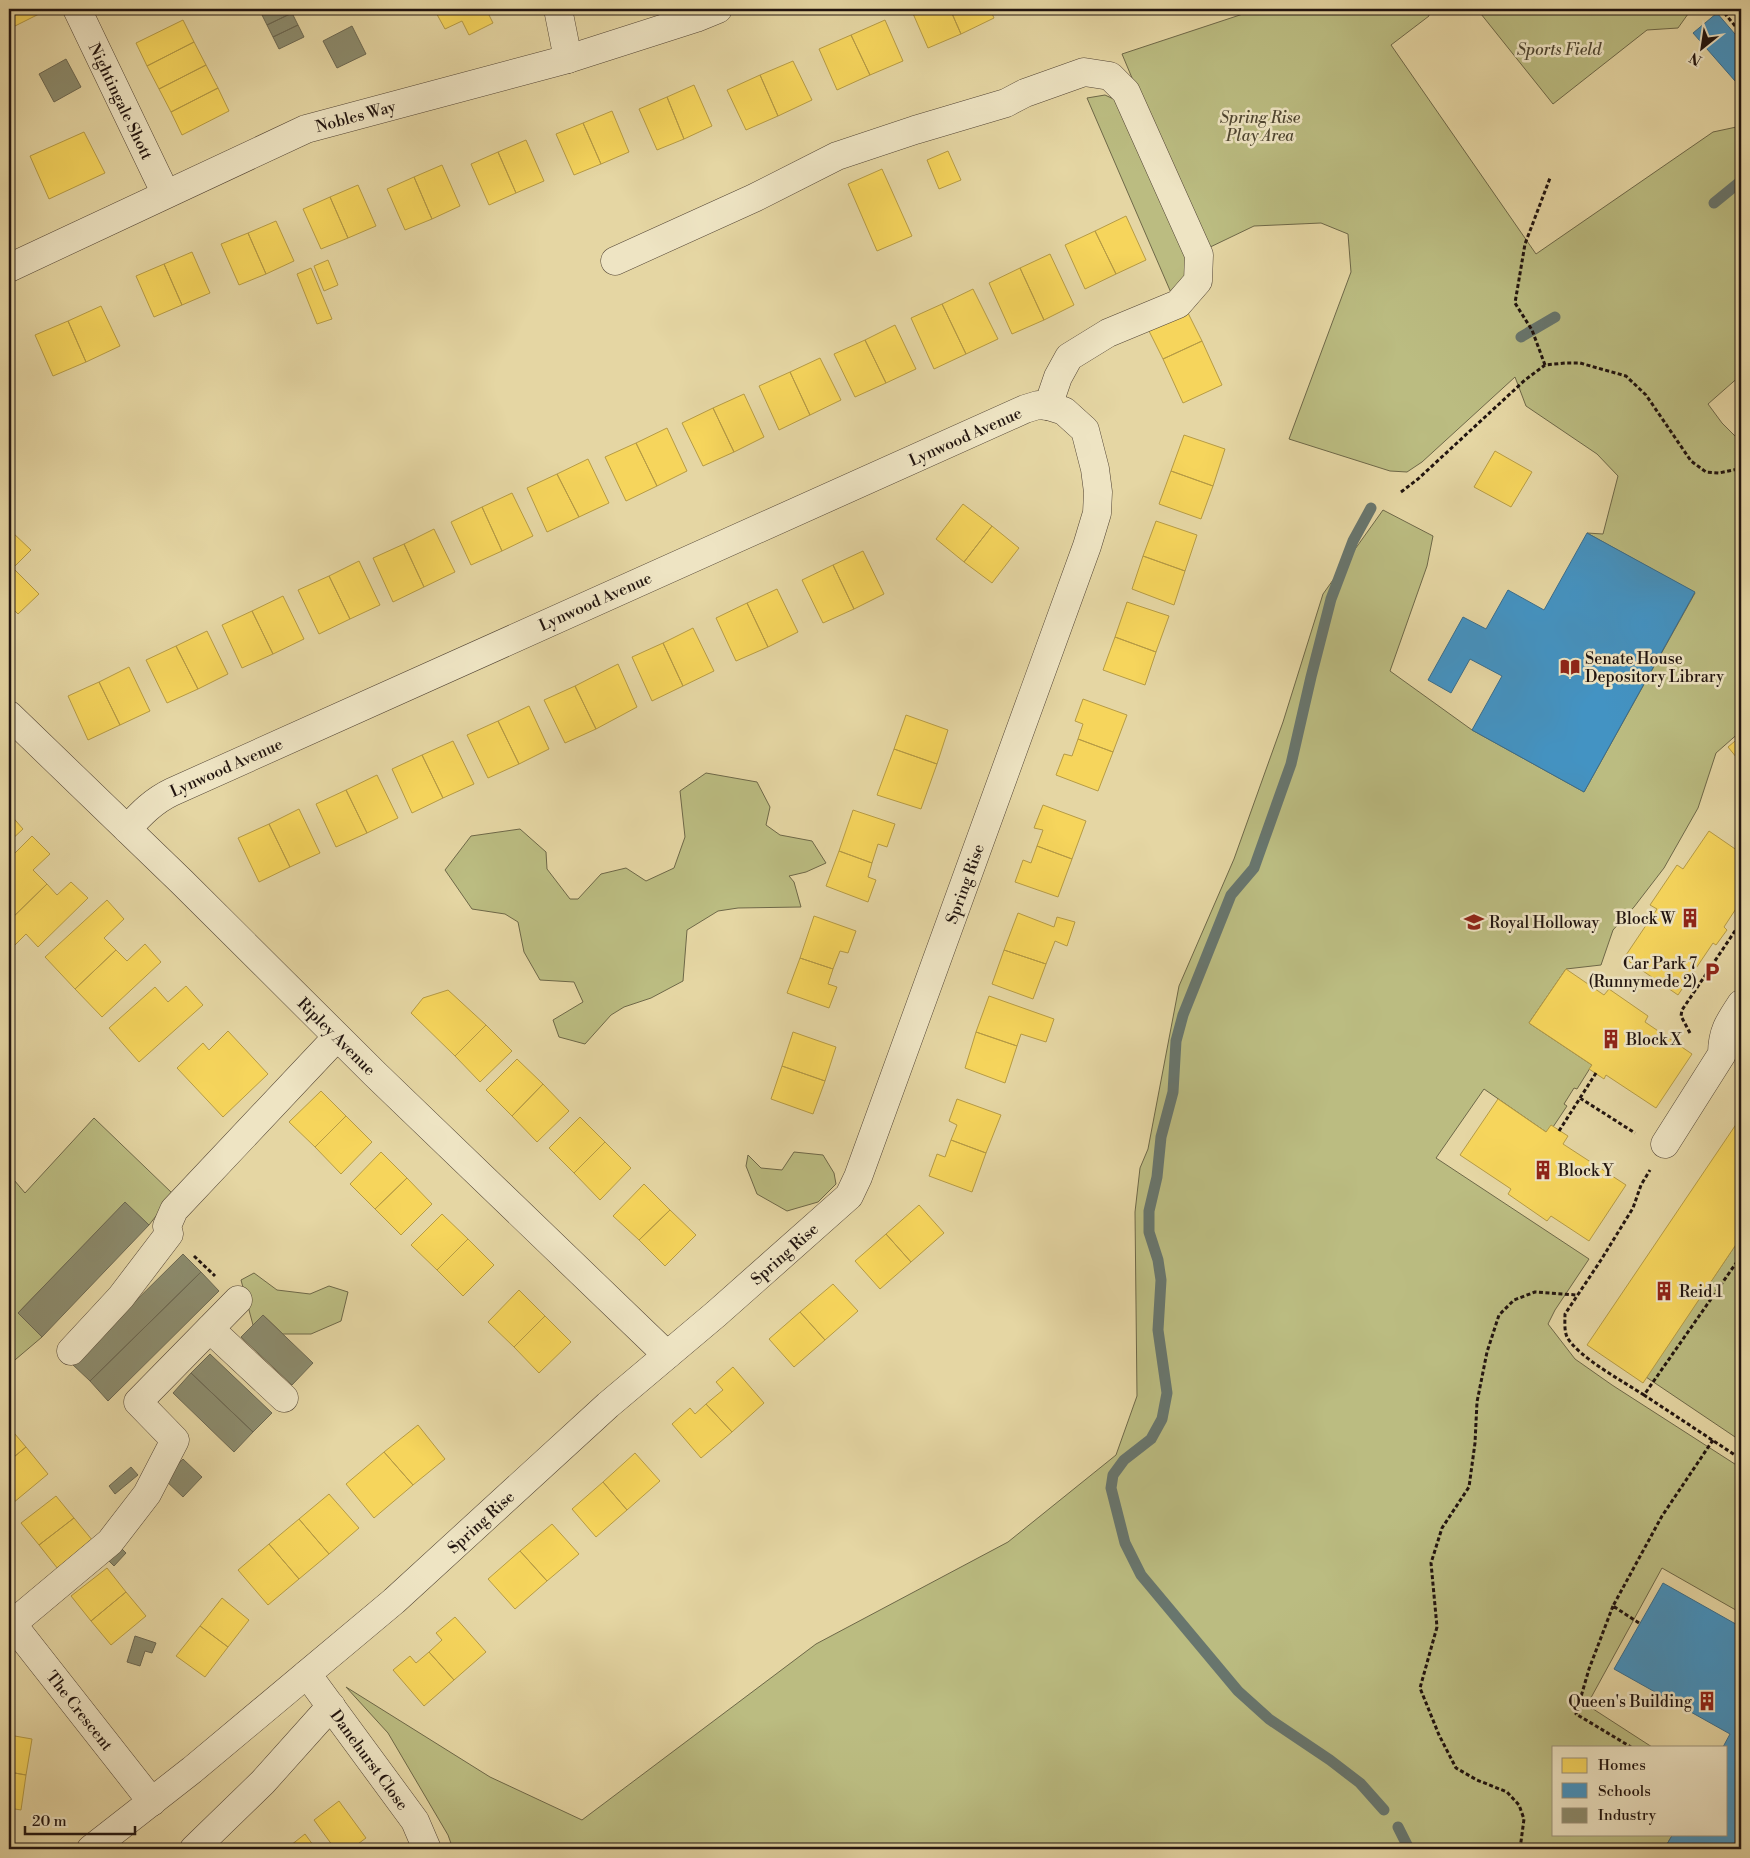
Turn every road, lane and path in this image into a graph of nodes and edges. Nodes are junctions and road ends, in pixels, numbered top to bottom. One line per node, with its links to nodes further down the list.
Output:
1 (77, 9): 8 (street, Nightingale Shott)
2 (558, 9): 6 (street)
3 (718, 9): 6 (street, Nobles Way)
4 (1733, 9): 5 (path)
5 (1741, 33)
6 (568, 59): 8 (street, Nobles Way)
7 (1550, 178): 11 (path)
8 (168, 193): 10 (street, Nobles Way)
9 (615, 261): 12 (street)
10 (9, 268)
11 (1545, 365): 14 (path); 16 (path)
12 (1048, 406): 18 (street, Lynwood Avenue); 34 (street, Spring Rise)
13 (1741, 465): 14 (path)
14 (1738, 469): 15 (path)
15 (1741, 472)
16 (1401, 492)
17 (9, 715): 18 (street, Ripley Avenue)
18 (127, 829): 21 (street, Ripley Avenue)
19 (1741, 922): 22 (path)
20 (1741, 1004): 23 (street)
21 (337, 1037): 28 (street); 34 (street, Ripley Avenue)
22 (1692, 1037)
23 (1732, 1061): 27 (street)
24 (1596, 1073): 25 (path)
25 (1580, 1098): 26 (path); 27 (path)
26 (1559, 1131)
27 (1653, 1140): 30 (path)
28 (169, 1234): 31 (path); 33 (street)
29 (1741, 1256): 35 (path)
30 (1577, 1295): 35 (path); 49 (path)
31 (238, 1300): 32 (street)
32 (210, 1329): 36 (street); 40 (street)
33 (71, 1352)
34 (667, 1356): 42 (street, Spring Rise)
35 (1644, 1395): 37 (path)
36 (284, 1398)
37 (1713, 1440): 38 (path); 39 (path)
38 (1741, 1458)
39 (1613, 1606): 41 (path); 44 (path)
40 (11, 1622): 45 (street, The Crescent)
41 (1640, 1623)
42 (306, 1674): 43 (street, Danehurst Close); 45 (street, Spring Rise)
43 (331, 1706): 47 (street); 48 (street, Danehurst Close)
44 (1629, 1746)
45 (152, 1802): 46 (street, Spring Rise)
46 (92, 1849)
47 (194, 1849)
48 (428, 1849)
49 (1520, 1849)

